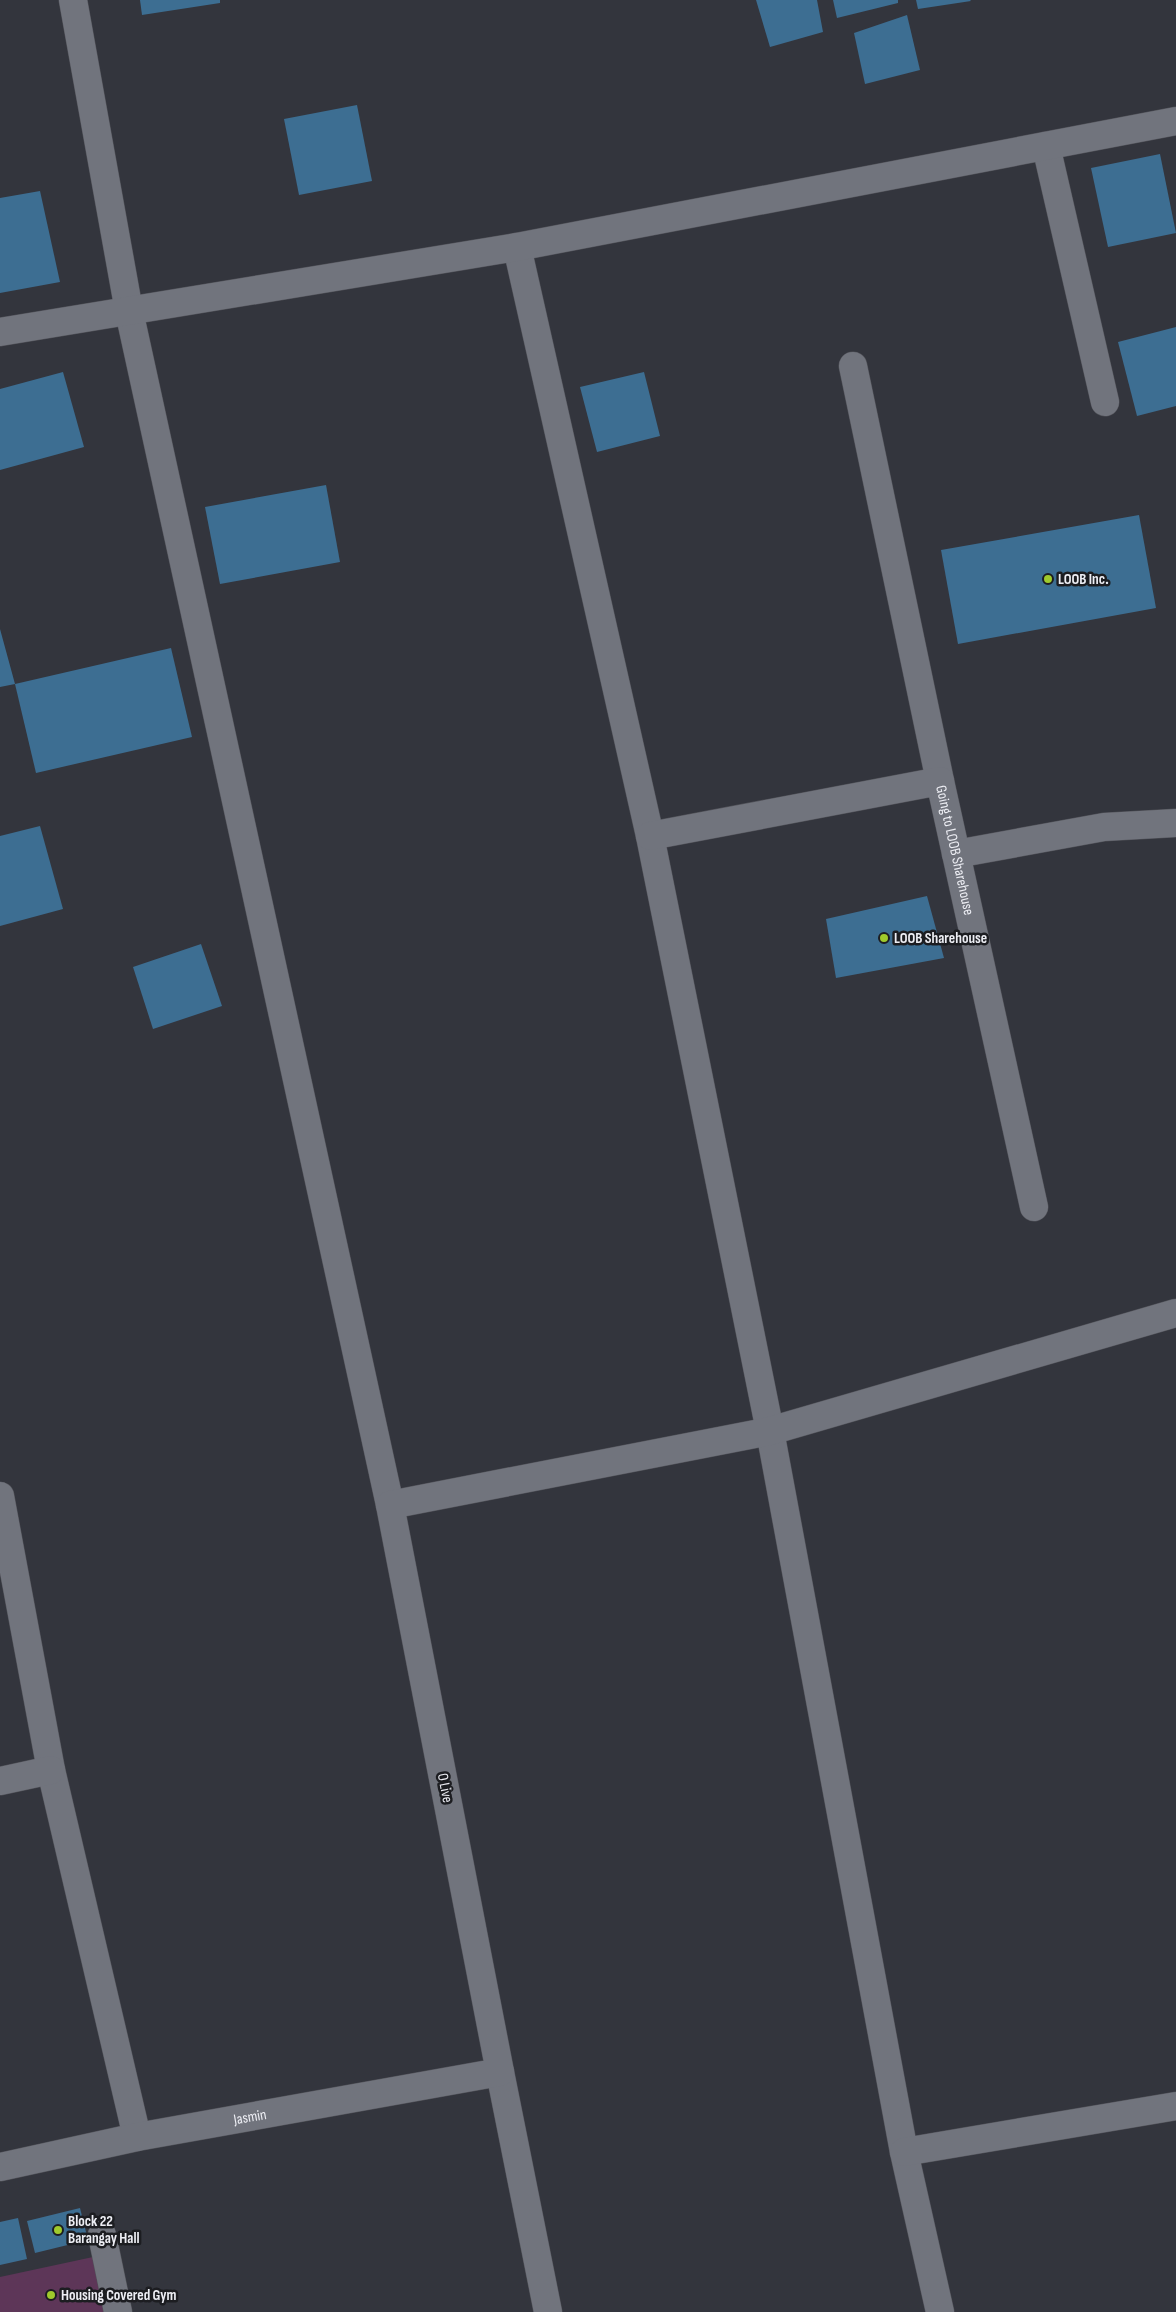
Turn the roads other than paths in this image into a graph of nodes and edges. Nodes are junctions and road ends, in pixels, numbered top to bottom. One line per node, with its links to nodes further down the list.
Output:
1 (73, 0): 5 (street, O Live)
2 (1176, 121): 3 (street)
3 (1046, 146): 4 (street); 8 (street)
4 (518, 248): 5 (street); 11 (street)
5 (129, 311): 6 (street); 17 (street, O Live)
6 (0, 332)
7 (853, 366): 9 (street)
8 (1105, 402)
9 (940, 781): 11 (street, Going to LOOB Sharehouse); 12 (street, Going to LOOB Sharehouse)
10 (1176, 823): 12 (street)
11 (650, 836): 15 (street)
12 (956, 854): 13 (street, Going to LOOB Sharehouse)
13 (1034, 1207)
14 (1176, 1313): 15 (street)
15 (770, 1431): 17 (street); 23 (street)
16 (0, 1496): 18 (street)
17 (390, 1505): 20 (street, O Live)
18 (51, 1770): 19 (street); 22 (street)
19 (0, 1781)
20 (500, 2072): 22 (street, Jasmin); 27 (street, O Live)
21 (1176, 2106): 23 (street)
22 (137, 2137): 24 (street, Jasmin)
23 (904, 2152): 28 (street)
24 (0, 2167)
25 (102, 2235): 26 (street)
26 (118, 2312)
27 (548, 2312)
28 (940, 2312)

